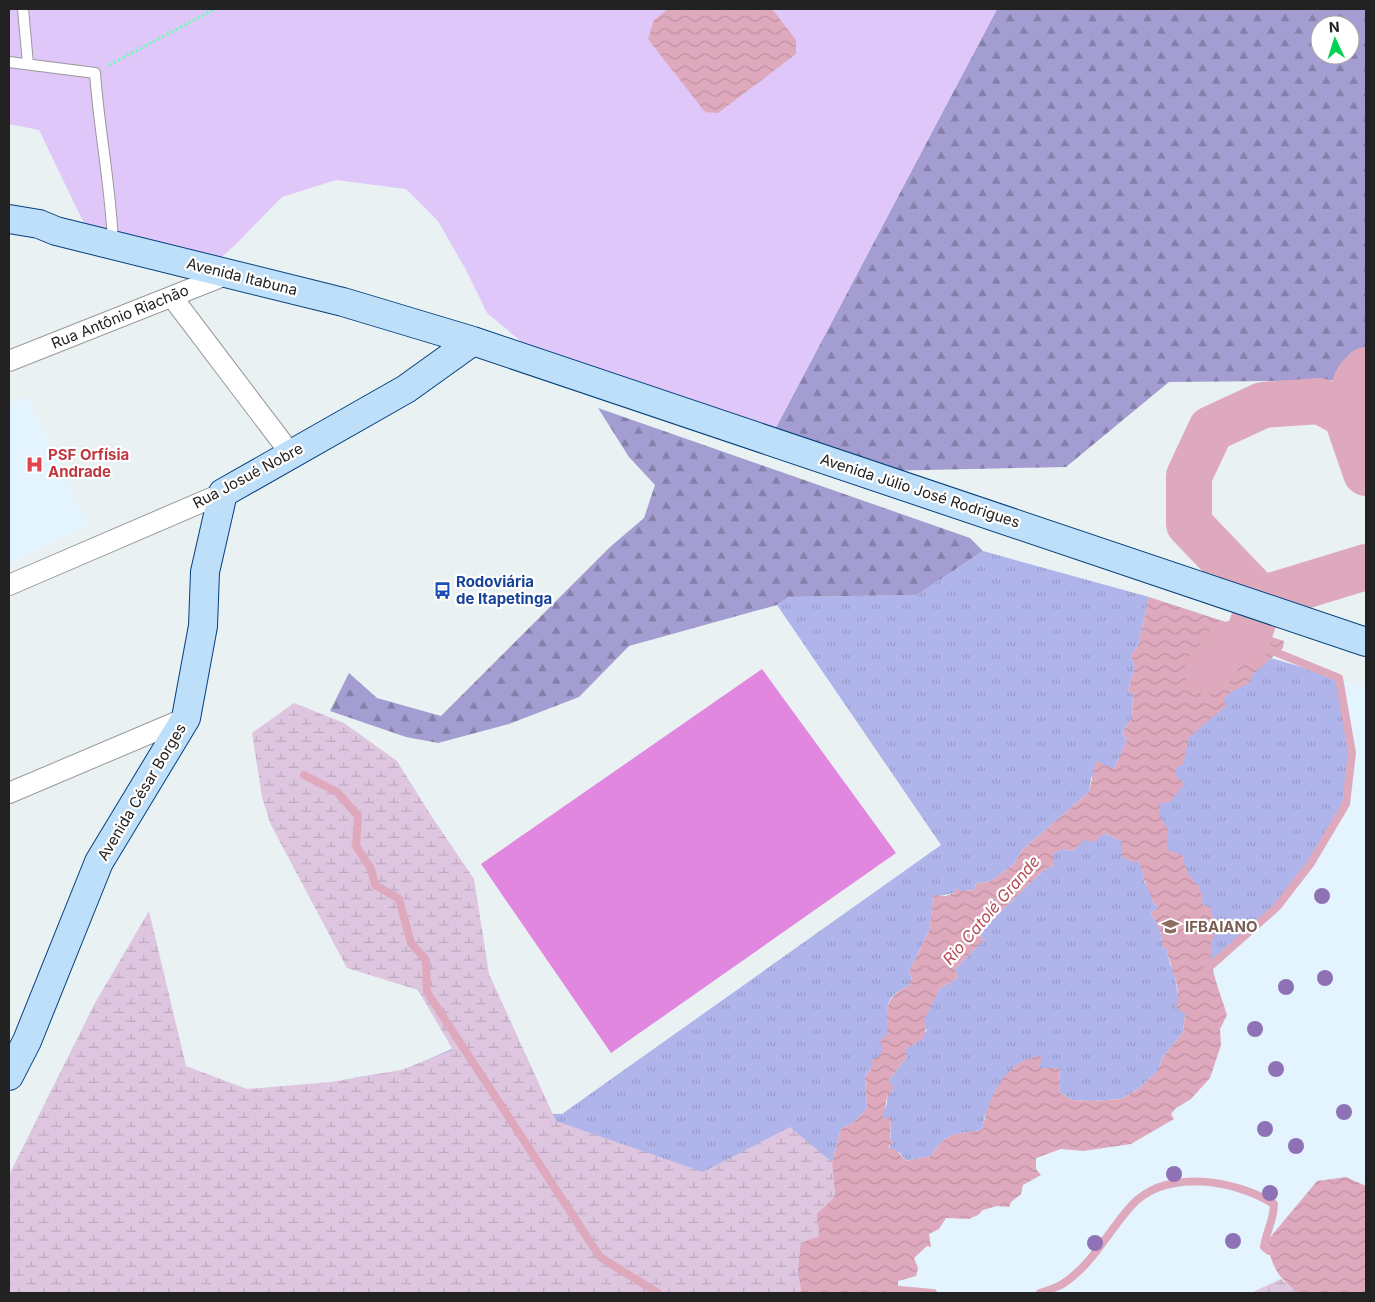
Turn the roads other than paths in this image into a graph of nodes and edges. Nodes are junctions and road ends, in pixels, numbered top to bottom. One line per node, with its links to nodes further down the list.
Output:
1 (22, 9): 3 (lane)
2 (9, 62): 3 (lane)
3 (28, 64): 5 (lane)
4 (9, 219): 5 (main road, Avenida Itabuna)
5 (113, 245): 6 (main road, Avenida Itabuna)
6 (231, 273): 7 (street, Rua Antônio Riachão); 8 (main road, Avenida Itabuna)
7 (172, 297): 9 (street, Rua Antônio Riachão); 10 (street)
8 (473, 341): 10 (main road, Rua Josué Nobre); 13 (main road, Avenida Júlio José Rodrigues)
9 (9, 361)
10 (291, 454): 11 (main road, Rua Josué Nobre)
11 (223, 493): 12 (street, Rua Josué Nobre); 14 (main road, Avenida César Borges)
12 (9, 585)
13 (1362, 641)
14 (186, 718): 15 (street); 16 (main road, Avenida César Borges)
15 (9, 793)
16 (9, 1076)

